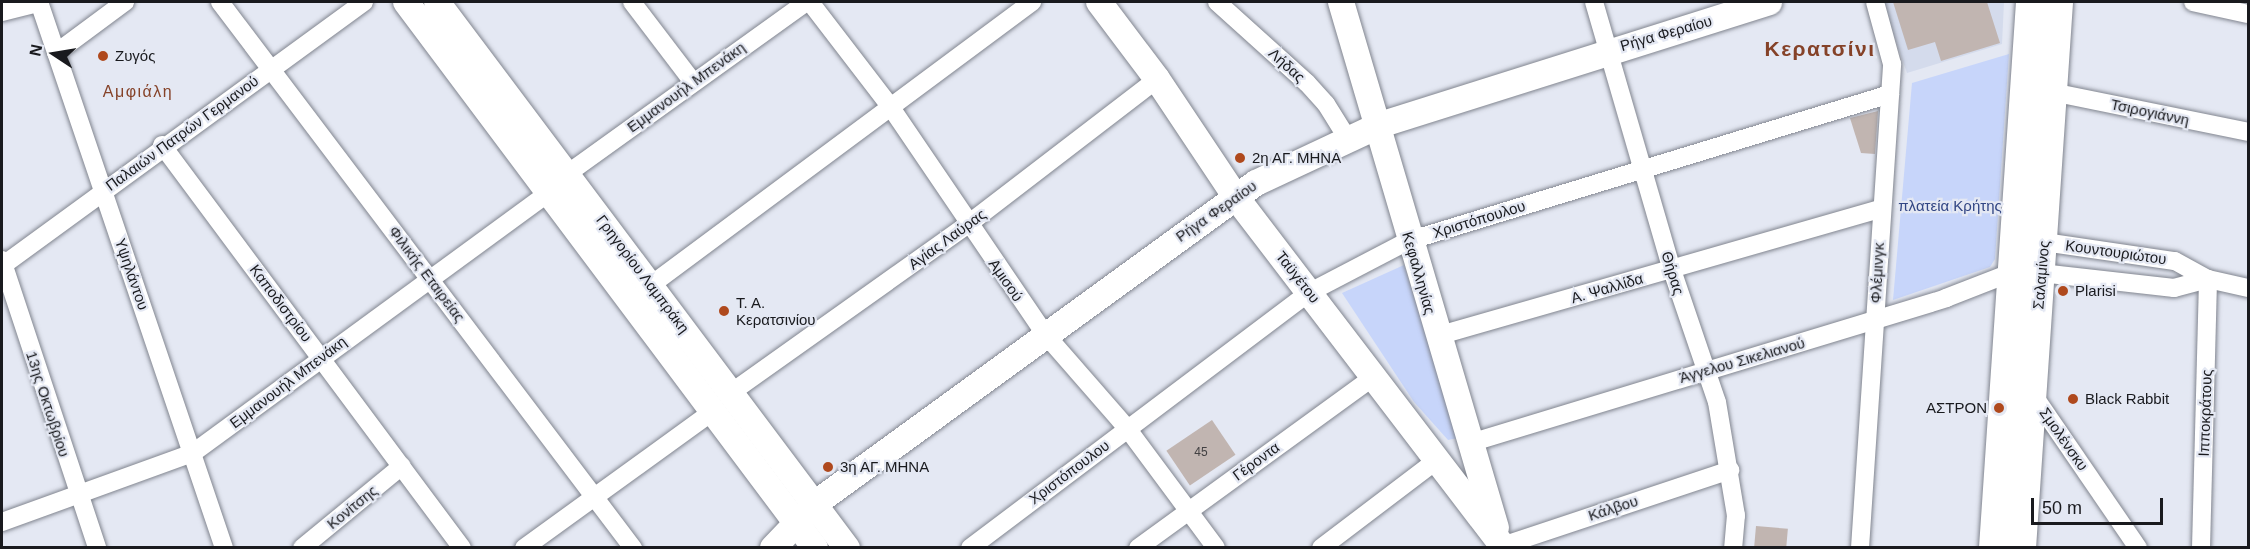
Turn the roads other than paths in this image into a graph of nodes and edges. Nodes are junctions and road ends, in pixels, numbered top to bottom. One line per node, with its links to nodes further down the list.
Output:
1 (39, 2): 20 (street); 23 (street, Υψηλάντου)
2 (125, 2): 23 (street)
3 (220, 2): 24 (street, Φιλικής Εταιρείας)
4 (364, 2): 24 (street, Παλαιών Πατρών Γερμανού)
5 (406, 2): 37 (street, Γρηγορίου Λαμπράκη)
6 (437, 2): 35 (street, Γρηγορίου Λαμπράκη)
7 (632, 2): 26 (street)
8 (808, 2): 26 (street, Εμμανουήλ Μπενάκη); 29 (street, Αμισού)
9 (1032, 2): 29 (street)
10 (1099, 2): 25 (street, Ταϋγέτου)
11 (1217, 2): 32 (street, Λήδας)
12 (1341, 2): 30 (street, Κεφαλληνίας)
13 (1593, 2): 22 (street, Θήρας)
14 (1769, 2): 19 (street, Ρήγα Φεραίου)
15 (1875, 2): 28 (street, Φλέμινγκ)
16 (2031, 2): 45 (main road, Σαλαμίνος)
17 (2058, 2): 27 (main road, Σαλαμίνος)
18 (2193, 2): 21 (street)
19 (1734, 7): 22 (street, Ρήγα Φεραίου)
20 (2, 12)
21 (2248, 14)
22 (1606, 50): 30 (street, Ρήγα Φεραίου); 34 (street, Θήρας)
23 (56, 53): 36 (street, Υψηλάντου)
24 (270, 70): 33 (street, Παλαιών Πατρών Γερμανού); 46 (street, Φιλικής Εταιρείας)
25 (1157, 79): 38 (street, Ταϋγέτου); 40 (street, Αγίας Λαύρας)
26 (693, 82): 35 (street, Εμμανουήλ Μπενάκη)
27 (2052, 92): 31 (street, Τσιρογιάννη); 42 (main road, Σαλαμίνος)
28 (1890, 94): 34 (street, Χριστόπουλου); 39 (street, Φλέμινγκ)
29 (892, 109): 40 (street, Αμισού); 48 (street)
30 (1380, 125): 32 (street, Ρήγα Φεραίου); 41 (street, Κεφαλληνίας)
31 (2248, 132)
32 (1347, 138): 38 (street, Ρήγα Φεραίου)
33 (162, 146): 36 (street, Παλαιών Πατρών Γερμανού); 54 (street, Καποδιστρίου)
34 (1642, 169): 41 (street, Χριστόπουλου); 44 (street, Θήρας)
35 (567, 174): 48 (street, Γρηγορίου Λαμπράκη)
36 (103, 190): 43 (street, Παλαιών Πατρών Γερμανού); 62 (street, Υψηλάντου)
37 (549, 192): 46 (street, Εμμανουήλ Μπενάκη); 59 (street, Γρηγορίου Λαμπράκη)
38 (1235, 196): 50 (street, Ταϋγέτου); 52 (street, Ρήγα Φεραίου)
39 (1880, 209): 44 (street, Α. Ψαλλίδα); 51 (street, Φλέμινγκ)
40 (967, 225): 52 (street, Αμισού); 58 (street, Αγίας Λαύρας)
41 (1408, 241): 50 (street, Χριστόπουλου); 53 (street, Κεφαλληνίας)
42 (2044, 242): 45 (main road, Σαλαμίνος); 47 (street, Κουντουριώτου)
43 (2, 264): 66 (street, 13ης Οκτωβρίου)
44 (1672, 270): 53 (street, Α. Ψαλλίδα); 55 (street, Θήρας)
45 (2027, 272): 47 (street, Κουντουριώτου); 51 (street, Άγγελου Σικελιανού); 57 (main road, Σαλαμίνος); 88 (main road, Σαλαμίνος)
46 (430, 279): 54 (street, Εμμανουήλ Μπενάκη); 67 (street, Φιλικής Εταιρείας)
47 (2208, 279): 49 (street, Κουντουριώτου); 91 (street, Ιπποκράτους)
48 (651, 285): 58 (street, Γρηγορίου Λαμπράκη)
49 (2248, 288)
50 (1310, 292): 56 (street, Ταϋγέτου); 60 (street, Χριστόπουλου)
51 (1874, 323): 55 (street, Άγγελου Σικελιανού); 87 (street, Φλέμινγκ)
52 (1045, 334): 60 (street, Αμισού); 68 (street, Ρήγα Φεραίου)
53 (1437, 336): 61 (street, Κεφαλληνίας)
54 (321, 357): 62 (street, Εμμανουήλ Μπενάκη); 64 (street, Καποδιστρίου)
55 (1704, 369): 61 (street, Άγγελου Σικελιανού); 65 (street, Θήρας)
56 (1375, 376): 63 (street, Ταϋγέτου); 69 (street, Γέροντα)
57 (2030, 390): 89 (main road, Σαλαμίνος); 90 (street, Σμολένσκυ)
58 (732, 392): 68 (street, Γρηγορίου Λαμπράκη)
59 (712, 411): 67 (street); 71 (street, Γρηγορίου Λαμπράκη)
60 (1127, 428): 69 (street, Αμισού); 82 (street, Χριστόπουλου)
61 (1470, 443): 72 (street, Κεφαλληνίας)
62 (192, 453): 66 (street, Εμμανουήλ Μπενάκη); 74 (street, Υψηλάντου)
63 (1437, 460): 72 (street, Ταϋγέτου); 85 (street)
64 (402, 466): 75 (street, Κονίτσης); 76 (street, Καποδιστρίου)
65 (1730, 470): 72 (street, Κάλβου); 86 (street, Θήρας)
66 (78, 495): 70 (street, Εμμανουήλ Μπενάκη); 73 (street, 13ης Οκτωβρίου)
67 (597, 497): 77 (street); 78 (street, Φιλικής Εταιρείας)
68 (816, 503): 71 (street, Ρήγα Φεραίου); 81 (street, Γρηγορίου Λαμπράκη)
69 (1188, 510): 83 (street, Γέροντα); 84 (street, Αμισού)
70 (2, 522)
71 (796, 522): 79 (street, Ρήγα Φεραίου); 80 (street, Γρηγορίου Λαμπράκη)
72 (1500, 546)
73 (98, 548)
74 (224, 548)
75 (302, 548)
76 (462, 548)
77 (524, 548)
78 (633, 548)
79 (773, 548)
80 (815, 548)
81 (847, 548)
82 (970, 548)
83 (1137, 548)
84 (1216, 548)
85 (1321, 548)
86 (1733, 548)
87 (1860, 548)
88 (1994, 548)
89 (2021, 548)
90 (2138, 548)
91 (2201, 548)

